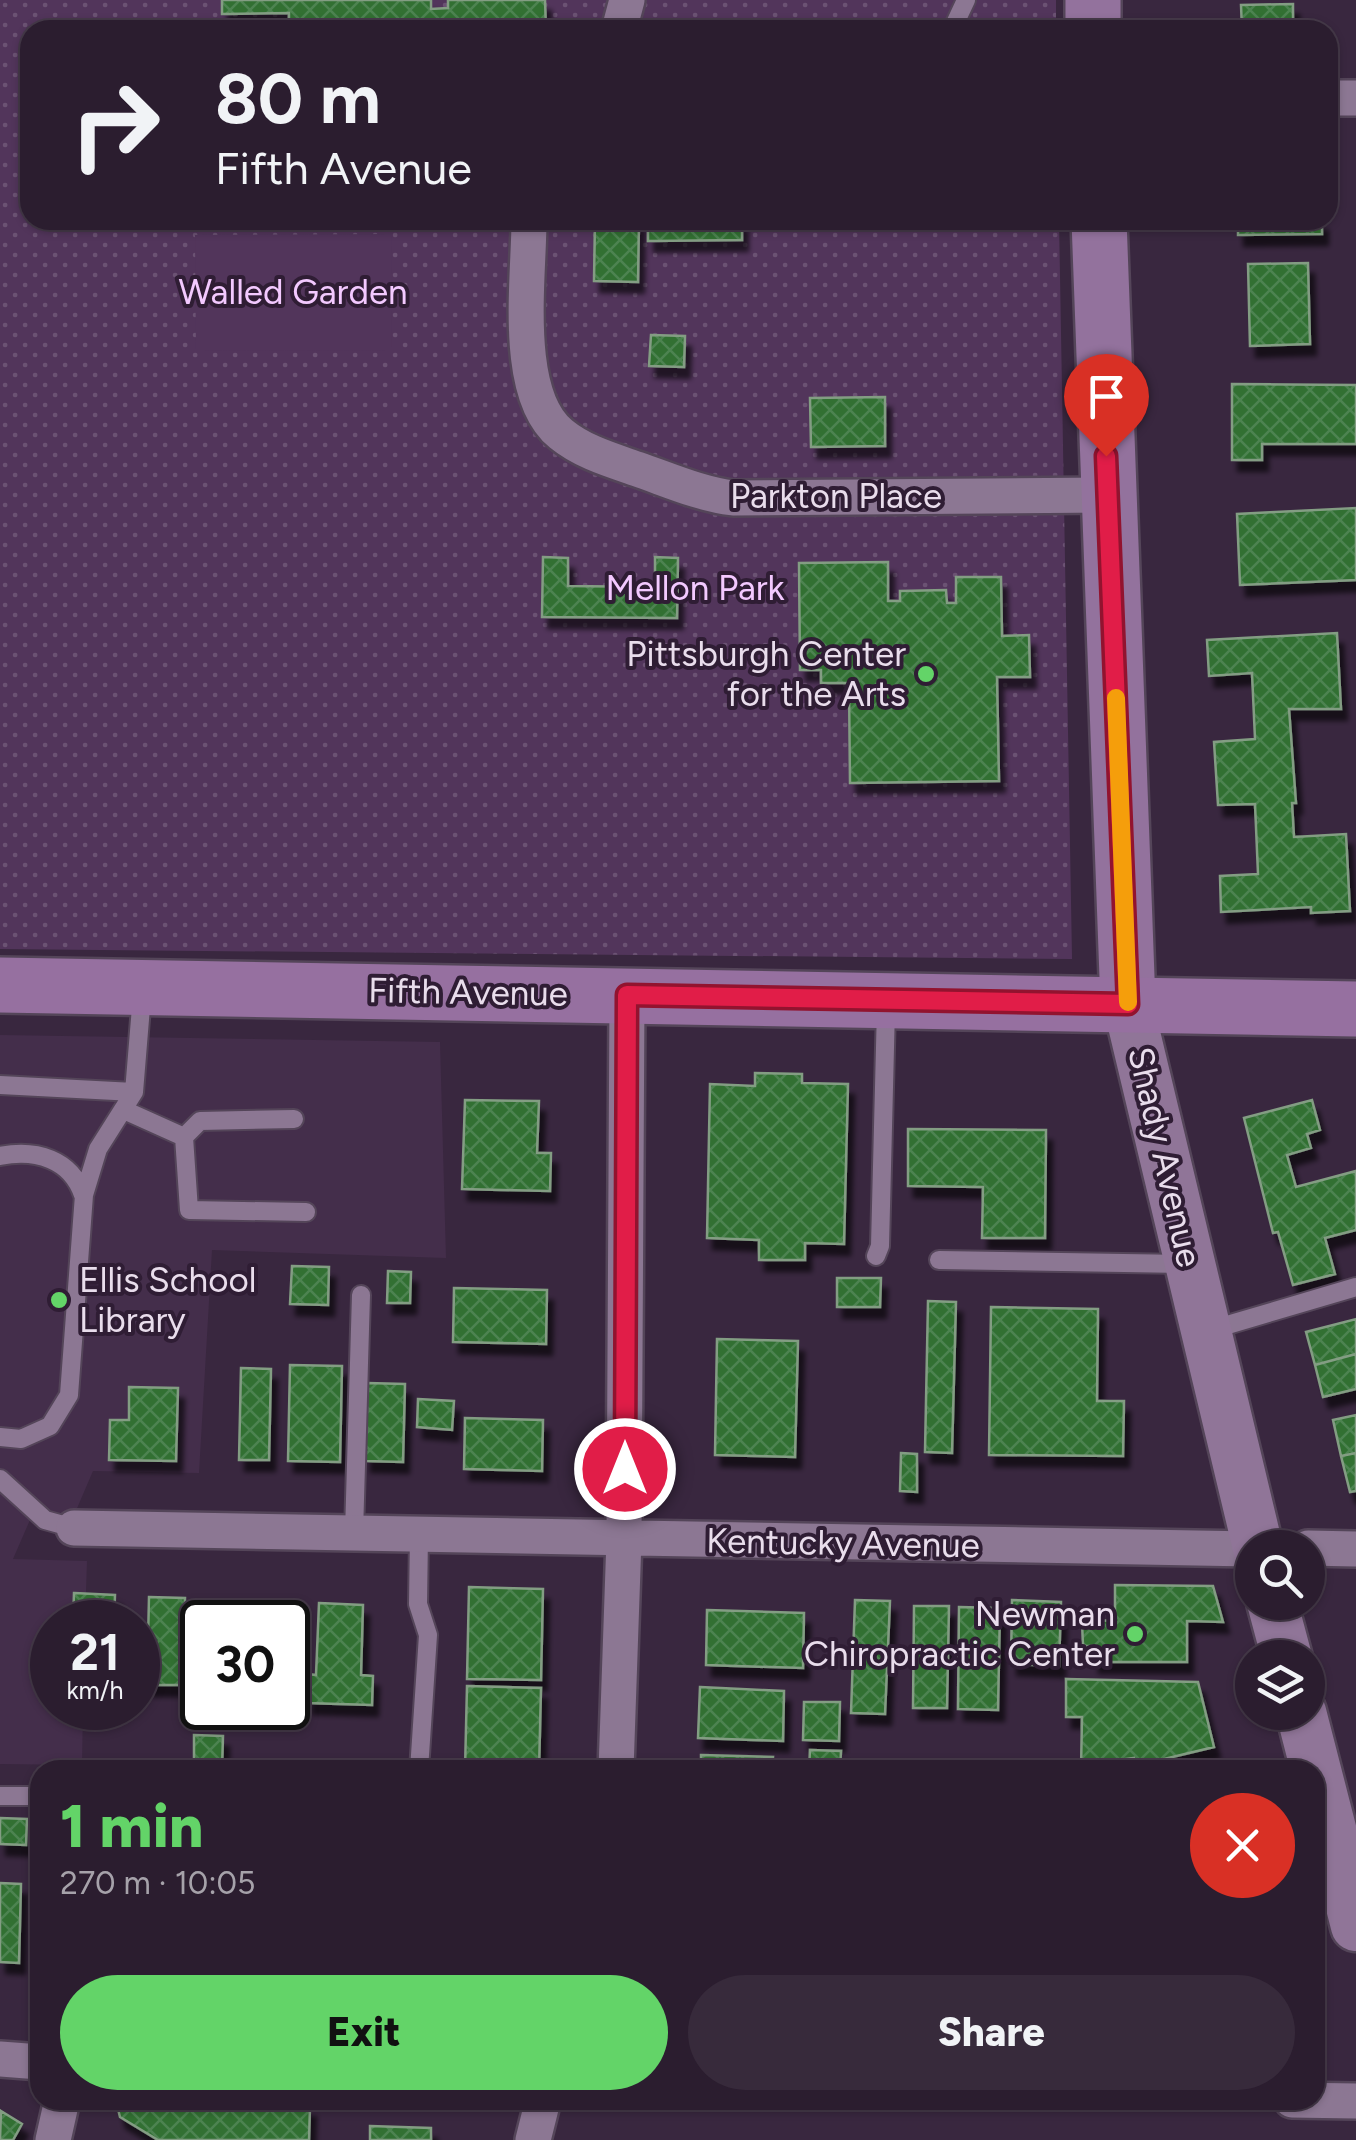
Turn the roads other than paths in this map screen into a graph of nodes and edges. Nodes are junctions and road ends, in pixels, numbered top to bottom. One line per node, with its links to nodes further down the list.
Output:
1 (530, 230): 3 (street, Parkton Place)
2 (1099, 230): 3 (main road, Shady Avenue)
3 (1108, 495): 8 (main road, Shady Avenue)
4 (0, 985): 5 (highway, Fifth Avenue)
5 (142, 987): 6 (highway, Fifth Avenue); 11 (lane)
6 (627, 995): 7 (highway, Fifth Avenue); 30 (street)
7 (886, 1000): 8 (highway, Fifth Avenue); 18 (lane)
8 (1128, 1004): 9 (highway, Fifth Avenue); 20 (main road, Shady Avenue)
9 (1356, 1009)
10 (0, 1085): 11 (lane)
11 (134, 1092): 12 (lane)
12 (124, 1110): 14 (lane); 16 (lane)
13 (294, 1118): 14 (lane)
14 (184, 1137): 17 (lane)
15 (0, 1156): 16 (lane)
16 (84, 1195): 24 (lane)
17 (306, 1212)
18 (876, 1256)
19 (938, 1260): 20 (lane)
20 (1190, 1264): 23 (main road, Shady Avenue)
21 (1356, 1287): 23 (lane)
22 (362, 1295): 28 (lane)
23 (1206, 1332): 27 (main road, Shady Avenue)
24 (0, 1438)
25 (0, 1480): 26 (lane)
26 (74, 1528): 28 (street, Kentucky Avenue)
27 (1252, 1530)
28 (354, 1533): 29 (street, Kentucky Avenue)
29 (419, 1534): 30 (street, Kentucky Avenue); 35 (lane)
30 (624, 1540): 31 (street, Kentucky Avenue); 36 (street)
31 (1235, 1548)
32 (1325, 1548): 33 (street)
33 (1356, 1549)
34 (1306, 1730): 37 (main road)
35 (420, 1760)
36 (616, 1760)
37 (1314, 1760)
38 (0, 1796): 39 (lane)
39 (30, 1796)
40 (1325, 1800): 41 (main road)
41 (1353, 1902)
42 (0, 2059): 43 (street)
43 (30, 2061)
44 (1325, 2101): 45 (street)
45 (1356, 2102)
46 (540, 2110): 47 (street)
47 (533, 2140)

